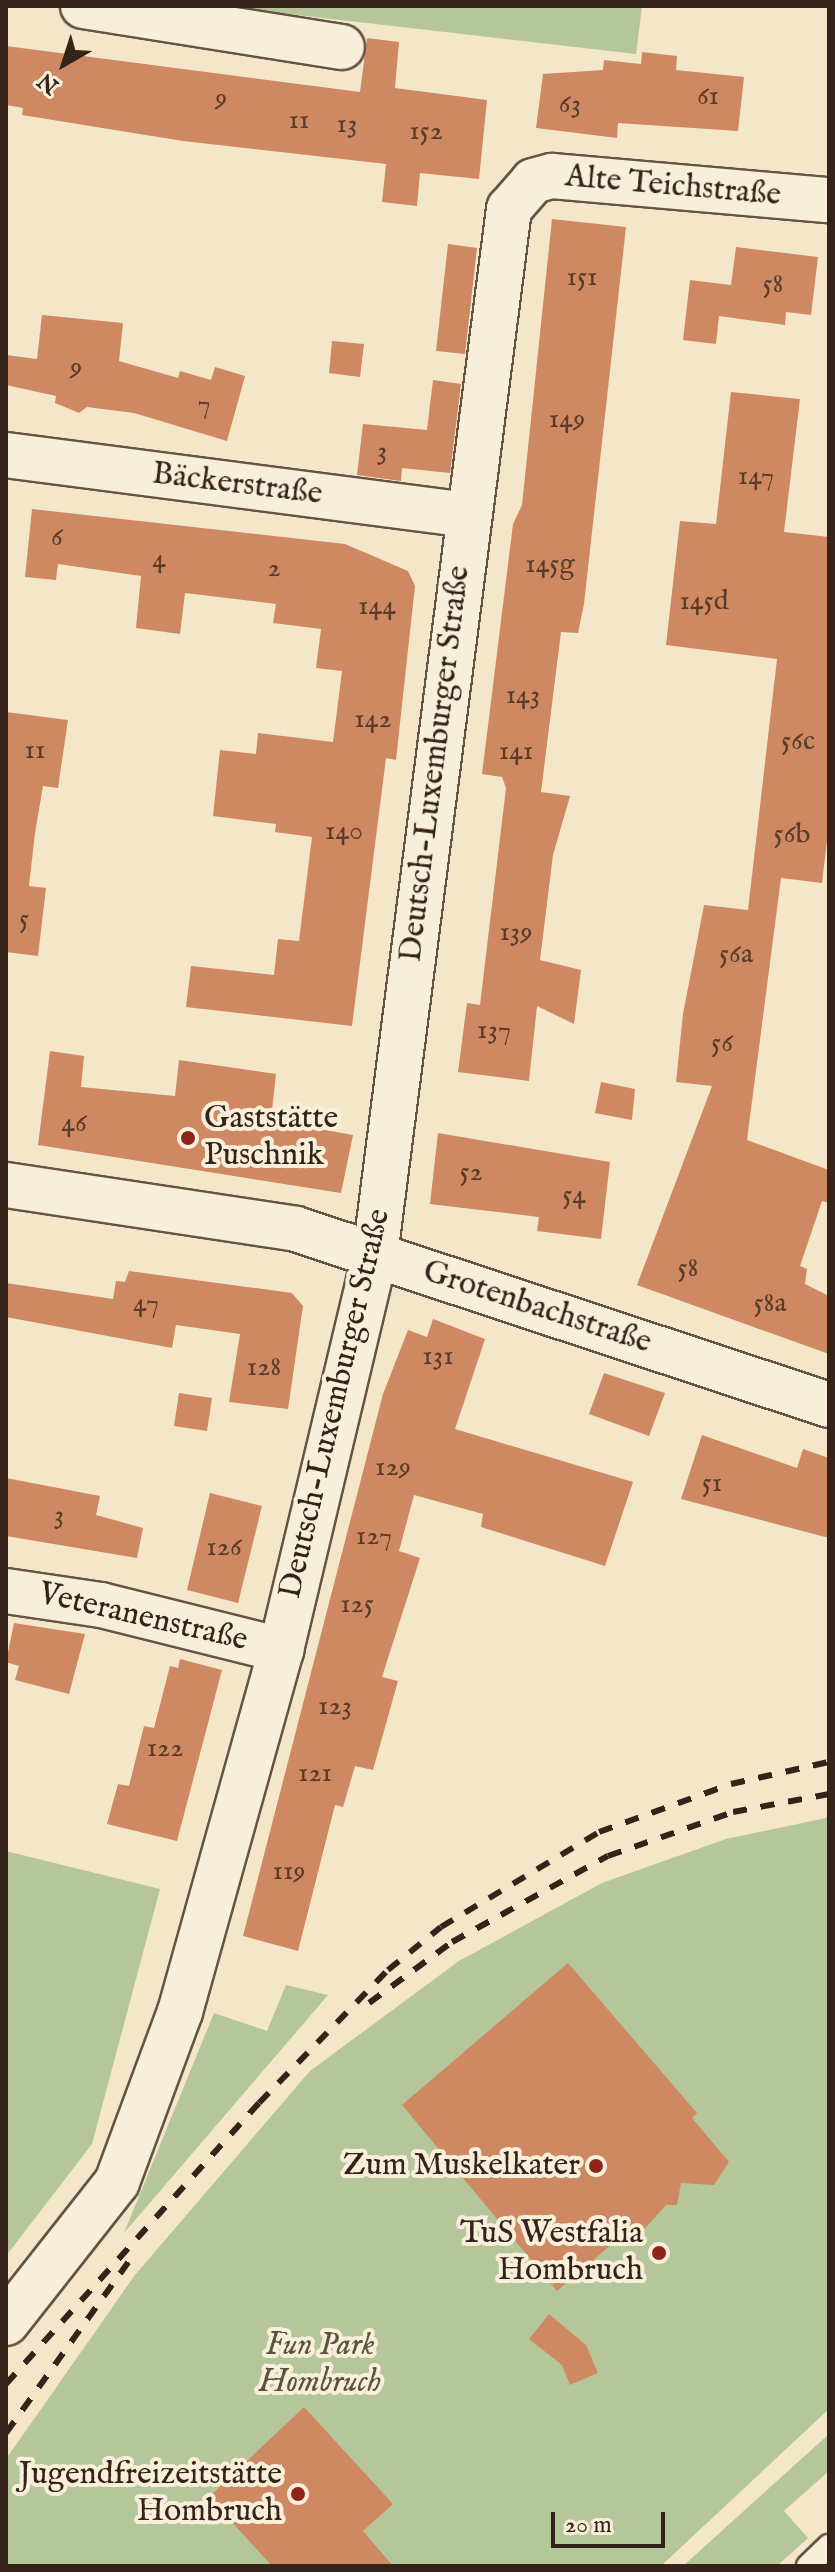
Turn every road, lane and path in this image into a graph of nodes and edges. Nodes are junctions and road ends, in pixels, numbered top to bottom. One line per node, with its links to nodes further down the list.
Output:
1 (83, 6): 2 (street)
2 (342, 47)
3 (520, 192): 4 (street, Alte Teichstraße); 6 (street, Deutsch-Luxemburger Straße)
4 (829, 200)
5 (6, 455): 6 (street, Bäckerstraße)
6 (467, 515): 8 (street, Deutsch-Luxemburger Straße)
7 (6, 1185): 8 (street, Grotenbachstraße)
8 (375, 1255): 9 (street, Grotenbachstraße); 11 (street, Deutsch-Luxemburger Straße)
9 (829, 1405)
10 (6, 1591): 11 (street, Veteranenstraße)
11 (281, 1650): 12 (street, Deutsch-Luxemburger Straße)
12 (6, 2323)

